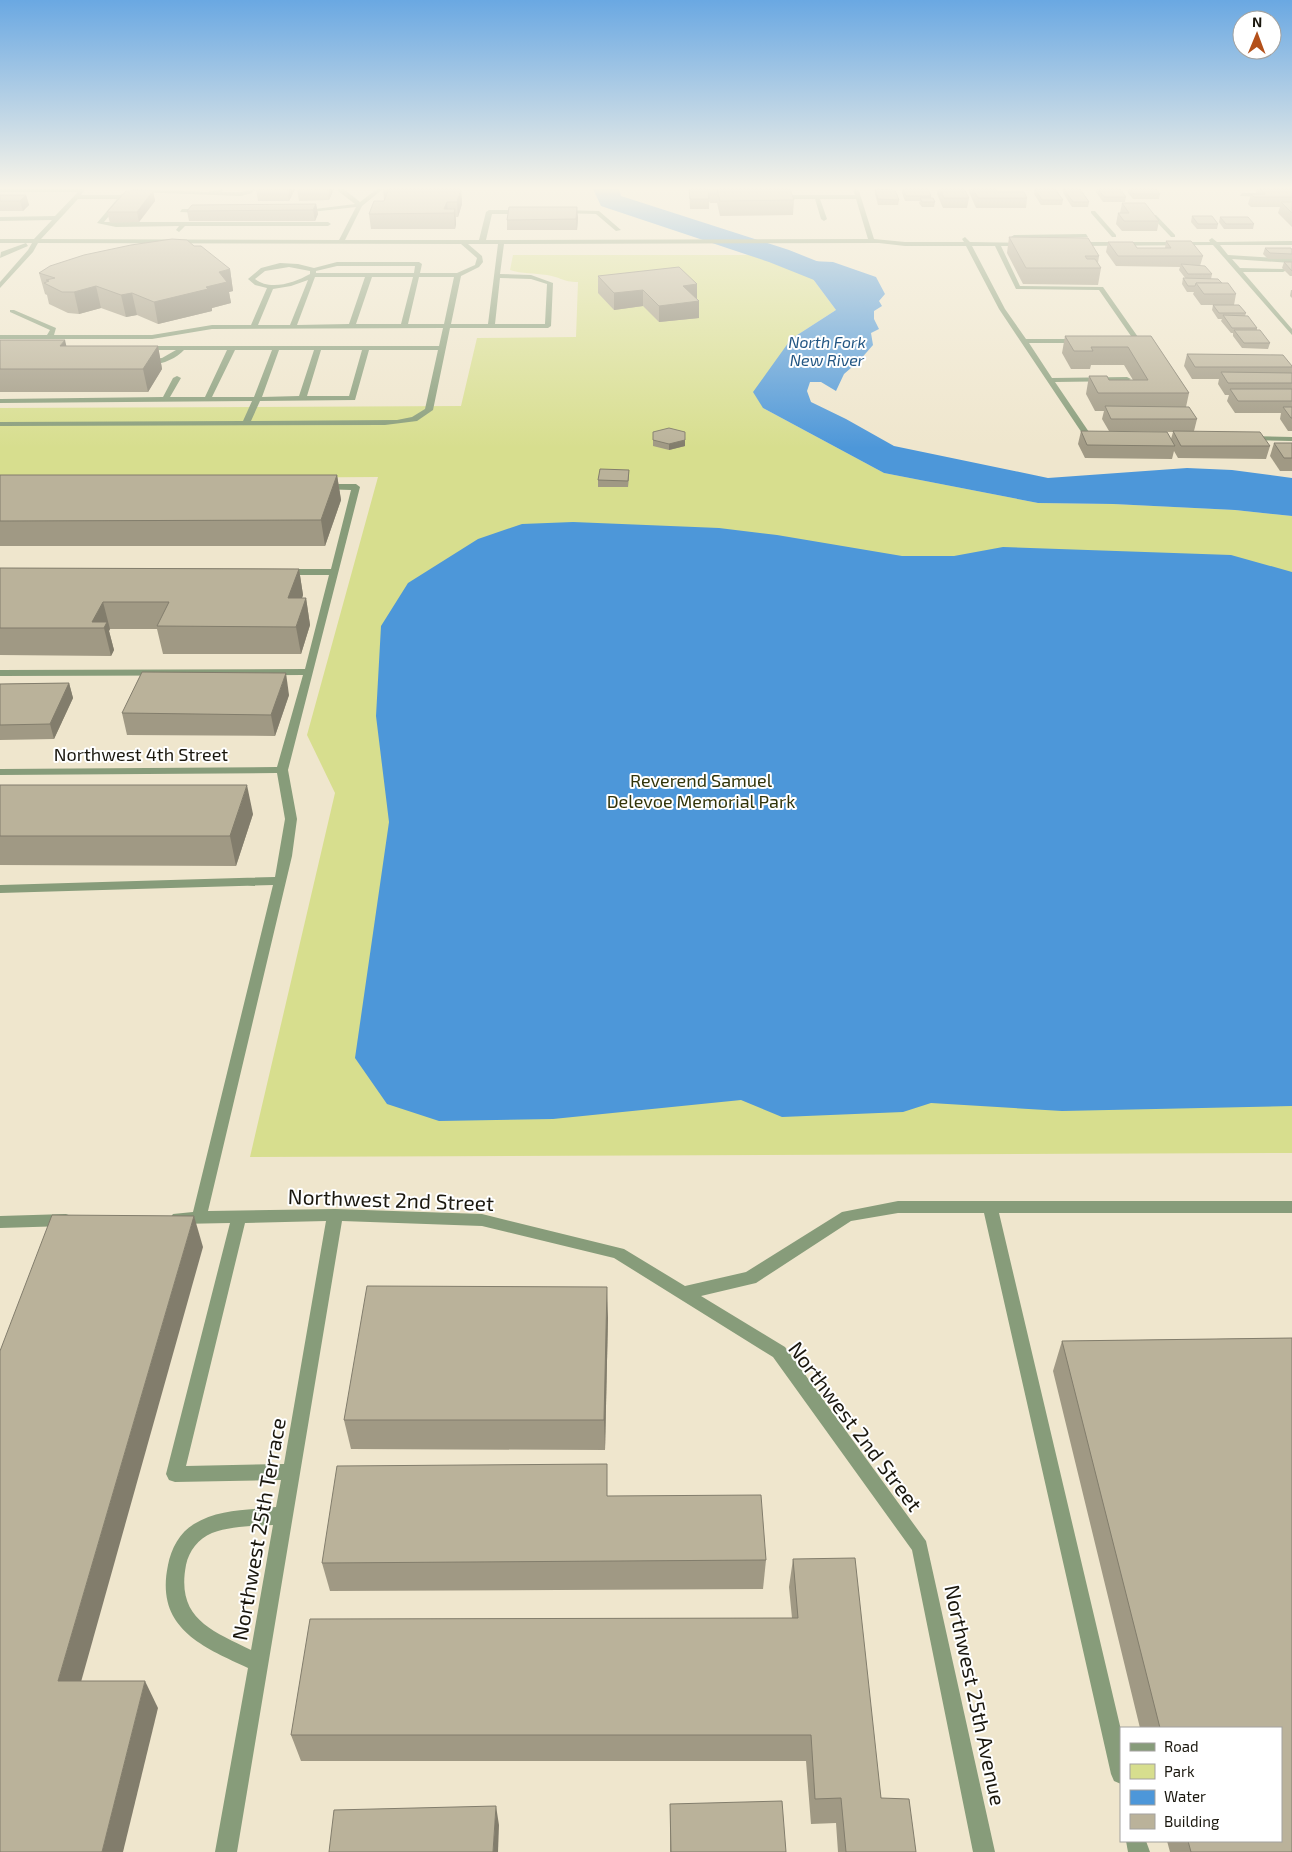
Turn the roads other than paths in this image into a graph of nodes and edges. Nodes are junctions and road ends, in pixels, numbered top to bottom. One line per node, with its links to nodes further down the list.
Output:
1 (9, 275): 12 (street)
2 (253, 275): 13 (street)
3 (308, 275): 13 (street)
4 (312, 275): 15 (street)
5 (369, 275): 16 (street)
6 (415, 275): 17 (street)
7 (458, 275): 18 (street)
8 (984, 275): 24 (street)
9 (1012, 275): 26 (street)
10 (1243, 275): 21 (street)
11 (497, 276): 19 (street); 19 (street)
12 (0, 286)
13 (271, 286): 20 (street)
14 (12, 311): 23 (street)
15 (293, 326): 16 (street); 20 (street)
16 (352, 326): 17 (street)
17 (404, 326): 18 (street)
18 (447, 326): 19 (street); 33 (street)
19 (491, 326)
20 (254, 327): 23 (street)
21 (1292, 333)
22 (0, 337): 23 (street)
23 (49, 337)
24 (1024, 341): 25 (street); 37 (street)
25 (1094, 341)
26 (1114, 341)
27 (133, 348): 28 (street)
28 (182, 348): 29 (street); 34 (street)
29 (232, 348): 30 (street); 41 (street)
30 (276, 348): 31 (street); 38 (street)
31 (318, 348): 32 (street); 39 (street)
32 (366, 348): 33 (street); 39 (street)
33 (442, 348): 43 (street)
34 (134, 362)
35 (177, 378): 40 (street)
36 (1127, 379): 37 (street)
37 (1050, 380): 45 (street)
38 (257, 399): 39 (street); 41 (street); 43 (street)
39 (302, 399)
40 (165, 400): 41 (street); 42 (street)
41 (207, 400)
42 (0, 401)
43 (246, 423): 44 (street)
44 (0, 424)
45 (1108, 437)
46 (1244, 438): 47 (street)
47 (1292, 439)
48 (316, 487): 50 (street)
49 (275, 572): 50 (street)
50 (334, 572): 51 (street)
51 (309, 672): 52 (street); 53 (street)
52 (0, 673)
53 (282, 770): 54 (street, Northwest 4th Street); 55 (street)
54 (0, 772)
55 (280, 881): 56 (street); 60 (street)
56 (0, 889)
57 (990, 1207): 58 (street); 65 (street); 70 (street)
58 (1292, 1207)
59 (335, 1214): 61 (street, Northwest 2nd Street); 65 (street, Northwest 2nd Street); 66 (street, Northwest 25th Terrace)
60 (199, 1217): 61 (street, Northwest 2nd Street); 62 (street, Northwest 2nd Street)
61 (239, 1217): 66 (street)
62 (162, 1218)
63 (78, 1220): 64 (street)
64 (0, 1222)
65 (683, 1293): 68 (street, Northwest 2nd Street)
66 (291, 1472): 67 (street, Northwest 25th Terrace)
67 (284, 1515): 69 (street, Northwest 25th Terrace); 69 (street)
68 (920, 1547): 72 (street, Northwest 25th Avenue)
69 (258, 1662): 71 (street, Northwest 25th Terrace)
70 (1120, 1770)
71 (226, 1852)
72 (984, 1852)

